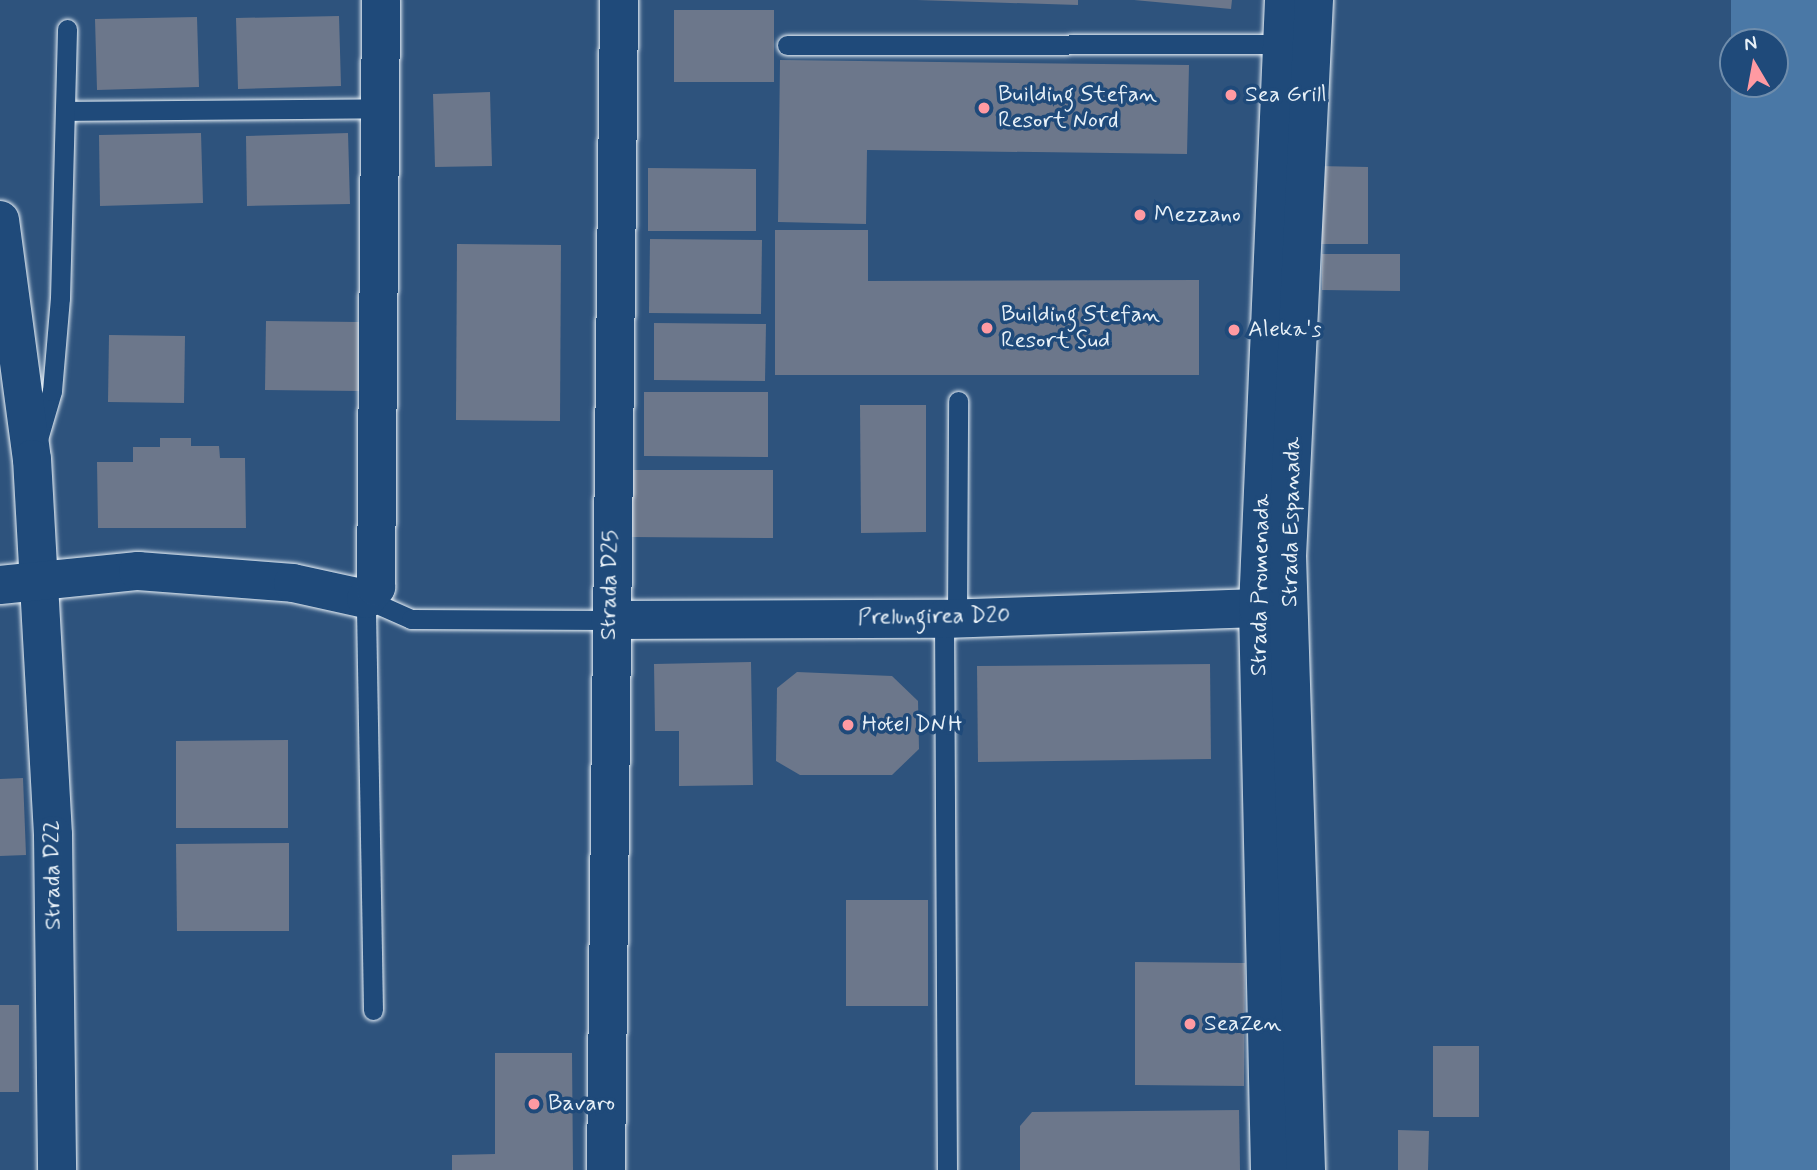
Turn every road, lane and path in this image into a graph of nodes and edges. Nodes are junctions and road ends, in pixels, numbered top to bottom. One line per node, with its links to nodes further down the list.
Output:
1 (381, 0): 8 (street)
2 (619, 0): 18 (street, Strada D25)
3 (1284, 0): 6 (street, Strada Promenada)
4 (1314, 0): 24 (street, Strada Espanada)
5 (66, 29): 9 (lane)
6 (1282, 44): 7 (lane); 16 (street, Strada Promenada)
7 (787, 45)
8 (380, 108): 9 (lane); 15 (street)
9 (66, 111): 12 (lane)
10 (0, 220): 12 (street, Strada D22)
11 (958, 401): 17 (lane)
12 (32, 459): 13 (street, Strada D22)
13 (39, 580): 14 (street); 15 (street); 20 (street, Strada D22)
14 (0, 585)
15 (366, 599): 18 (lane); 19 (lane)
16 (1258, 608): 17 (street, Prelungirea D20); 23 (street, Strada Promenada)
17 (950, 618): 18 (street, Prelungirea D20); 22 (lane)
18 (610, 620): 21 (street, Strada D25)
19 (373, 1010)
20 (57, 1170)
21 (607, 1170)
22 (947, 1170)
23 (1270, 1170)
24 (1306, 1170)

